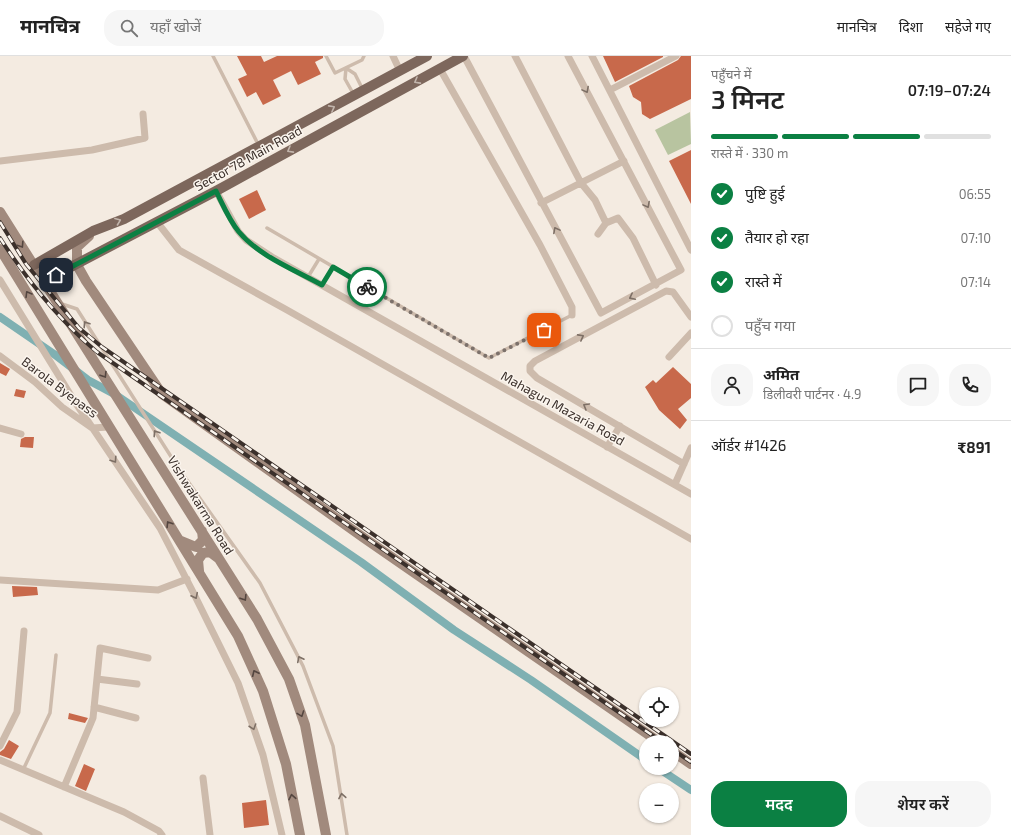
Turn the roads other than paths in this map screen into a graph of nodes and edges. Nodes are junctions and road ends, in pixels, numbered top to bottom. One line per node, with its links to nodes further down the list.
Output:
1 (213, 56): 20 (lane)
2 (326, 56): 11 (lane)
3 (364, 56): 11 (lane)
4 (393, 56): 13 (street)
5 (427, 56): 13 (main road, Sector 78 Main Road)
6 (464, 56): 12 (main road, Sector 78 Main Road); 25 (street)
7 (516, 56): 23 (street)
8 (568, 56): 22 (street, one-way to 22)
9 (592, 56): 14 (street)
10 (676, 56): 14 (street)
11 (346, 68): 15 (lane); 16 (lane)
12 (440, 69): 19 (main road, Sector 78 Main Road, one-way to 19); 44 (street)
13 (400, 71): 15 (main road, Sector 78 Main Road)
14 (610, 90): 33 (street)
15 (363, 91): 16 (main road, Sector 78 Main Road)
16 (354, 96): 18 (main road, Sector 78 Main Road, one-way to 16)
17 (144, 114): 21 (street)
18 (307, 121): 19 (main road); 20 (main road, Sector 78 Main Road)
19 (315, 137): 24 (main road, Sector 78 Main Road, one-way to 24)
20 (259, 146): 30 (main road, Sector 78 Main Road, one-way to 20)
21 (0, 161)
22 (624, 161): 23 (street); 42 (street, one-way to 42)
23 (581, 183): 25 (street); 28 (street)
24 (216, 191): 27 (main road, Sector 78 Main Road); 38 (street, Mahagun Mazaria Road)
25 (542, 203): 42 (street, one-way to 25)
26 (0, 212): 35 (main road, Vishwakarma Road, one-way to 35)
27 (157, 222): 36 (main road, Sector 78 Main Road); 60 (street)
28 (606, 223): 31 (street); 42 (street)
29 (267, 228): 34 (lane)
30 (93, 231): 35 (main road, Sector 78 Main Road); 36 (main road)
31 (598, 234)
32 (0, 248): 49 (main road, one-way to 32)
33 (691, 250)
34 (319, 259): 37 (lane); 38 (lane)
35 (34, 265): 40 (main road, Vishwakarma Road)
36 (76, 265): 40 (main road, Sector 78 Main Road); 73 (main road)
37 (333, 267): 41 (lane); 44 (lane)
38 (308, 277): 41 (street, Mahagun Mazaria Road)
39 (0, 280): 52 (street)
40 (44, 281): 43 (main road, Vishwakarma Road)
41 (322, 285): 54 (street, Mahagun Mazaria Road)
42 (656, 285)
43 (58, 303): 59 (main road, Vishwakarma Road, one-way to 59); 88 (lane, one-way to 43)
44 (572, 316)
45 (691, 317): 50 (street, one-way to 45)
46 (691, 333): 48 (street)
47 (0, 356): 52 (street, Barola Byepass)
48 (669, 357)
49 (109, 426): 52 (street, Barola Byepass); 61 (main road, one-way to 49)
50 (620, 426): 54 (street); 56 (street)
51 (0, 428): 53 (street)
52 (92, 428): 64 (street, one-way to 64)
53 (21, 434)
54 (607, 447): 57 (street, Mahagun Mazaria Road)
55 (691, 448): 56 (street)
56 (684, 464): 57 (street)
57 (675, 484): 58 (street, Mahagun Mazaria Road)
58 (691, 493)
59 (202, 531): 61 (main road); 62 (main road, Vishwakarma Road)
60 (691, 539)
61 (179, 540): 63 (main road)
62 (220, 560): 63 (main road); 87 (main road, Vishwakarma Road, one-way to 87)
63 (199, 573): 86 (main road, one-way to 63)
64 (187, 579): 65 (street); 85 (street, one-way to 85)
65 (0, 580)
66 (24, 631): 74 (street)
67 (56, 655): 78 (lane)
68 (148, 658): 69 (street)
69 (97, 679): 70 (street); 71 (street)
70 (137, 684)
71 (94, 707): 72 (street); 80 (street)
72 (136, 718)
73 (649, 735)
74 (0, 746)
75 (679, 756): 77 (main road)
76 (0, 760): 78 (street)
77 (691, 764)
78 (23, 770): 80 (street)
79 (203, 778): 84 (street)
80 (64, 787): 83 (street)
81 (0, 816): 82 (street)
82 (40, 835)
83 (162, 835)
84 (210, 835)
85 (282, 835)
86 (300, 835)
87 (326, 835)
88 (346, 835)

